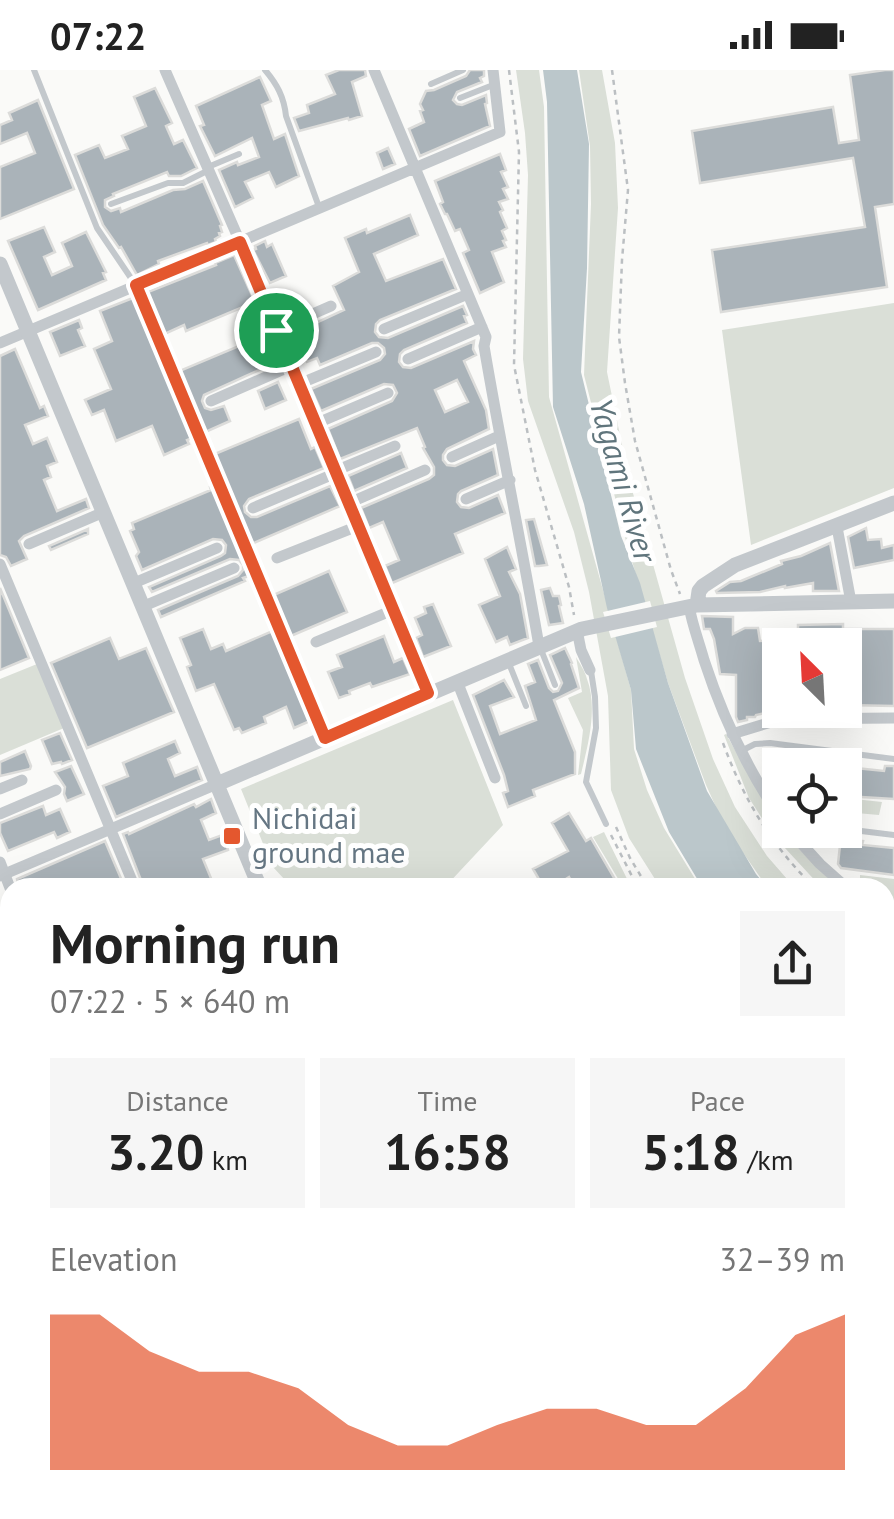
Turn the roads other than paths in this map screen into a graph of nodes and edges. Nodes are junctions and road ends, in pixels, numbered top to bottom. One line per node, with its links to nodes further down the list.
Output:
1 (34, 70): 17 (lane)
2 (164, 70): 11 (street)
3 (265, 70): 14 (lane)
4 (374, 70): 12 (street)
5 (463, 70): 7 (lane)
6 (493, 70): 8 (street)
7 (431, 84)
8 (493, 84): 9 (lane); 12 (street)
9 (460, 98)
10 (239, 154): 11 (lane)
11 (208, 169): 13 (lane); 15 (street)
12 (415, 169): 14 (street); 18 (street)
13 (111, 204)
14 (320, 209): 15 (street)
15 (240, 242): 17 (street); 22 (street)
16 (0, 264): 23 (street)
17 (136, 285): 23 (street)
18 (468, 294): 20 (street); 21 (street)
19 (331, 306): 22 (street)
20 (482, 327): 26 (street); 32 (street)
21 (384, 329)
22 (276, 330): 27 (street)
23 (30, 331): 24 (street); 42 (street)
24 (0, 343)
25 (376, 352): 28 (street)
26 (408, 360)
27 (292, 366): 28 (street); 30 (street)
28 (299, 384): 31 (street)
29 (388, 393): 31 (street)
30 (211, 401)
31 (315, 424): 36 (street)
32 (499, 436): 34 (street); 37 (street)
33 (395, 446): 36 (street)
34 (452, 458)
35 (425, 470): 39 (street)
36 (336, 472): 39 (street); 41 (street)
37 (510, 480): 38 (street); 58 (street)
38 (466, 499)
39 (348, 503): 43 (street)
40 (894, 503): 44 (street)
41 (252, 508)
42 (104, 512): 45 (street); 50 (street)
43 (358, 526): 47 (street); 55 (street)
44 (837, 527): 52 (street); 53 (street)
45 (38, 544)
46 (217, 548): 50 (street)
47 (278, 559)
48 (0, 564): 77 (street)
49 (234, 568): 54 (street)
50 (134, 583): 54 (street)
51 (894, 601): 52 (street)
52 (851, 602): 53 (street)
53 (687, 604): 56 (street); 66 (street)
54 (144, 606): 71 (street)
55 (393, 610): 57 (street); 63 (street)
56 (578, 626): 58 (street); 60 (street)
57 (316, 642)
58 (539, 646): 59 (street); 62 (lane)
59 (507, 660): 61 (street); 64 (lane)
60 (590, 670): 76 (lane)
61 (457, 682): 63 (street); 69 (street)
62 (555, 685)
63 (428, 693): 71 (street)
64 (526, 706)
65 (894, 718): 66 (street)
66 (732, 734): 67 (street)
67 (742, 750): 68 (lane); 72 (street)
68 (894, 759)
69 (495, 778)
70 (22, 780): 73 (street)
71 (217, 784): 77 (street); 83 (street)
72 (762, 785)
73 (0, 789)
74 (52, 796): 75 (street)
75 (0, 814)
76 (609, 823)
77 (111, 830): 81 (street); 82 (street)
78 (862, 831): 79 (lane)
79 (894, 835)
80 (807, 848): 84 (street)
81 (2, 871)
82 (131, 878)
83 (256, 878)
84 (836, 878)

